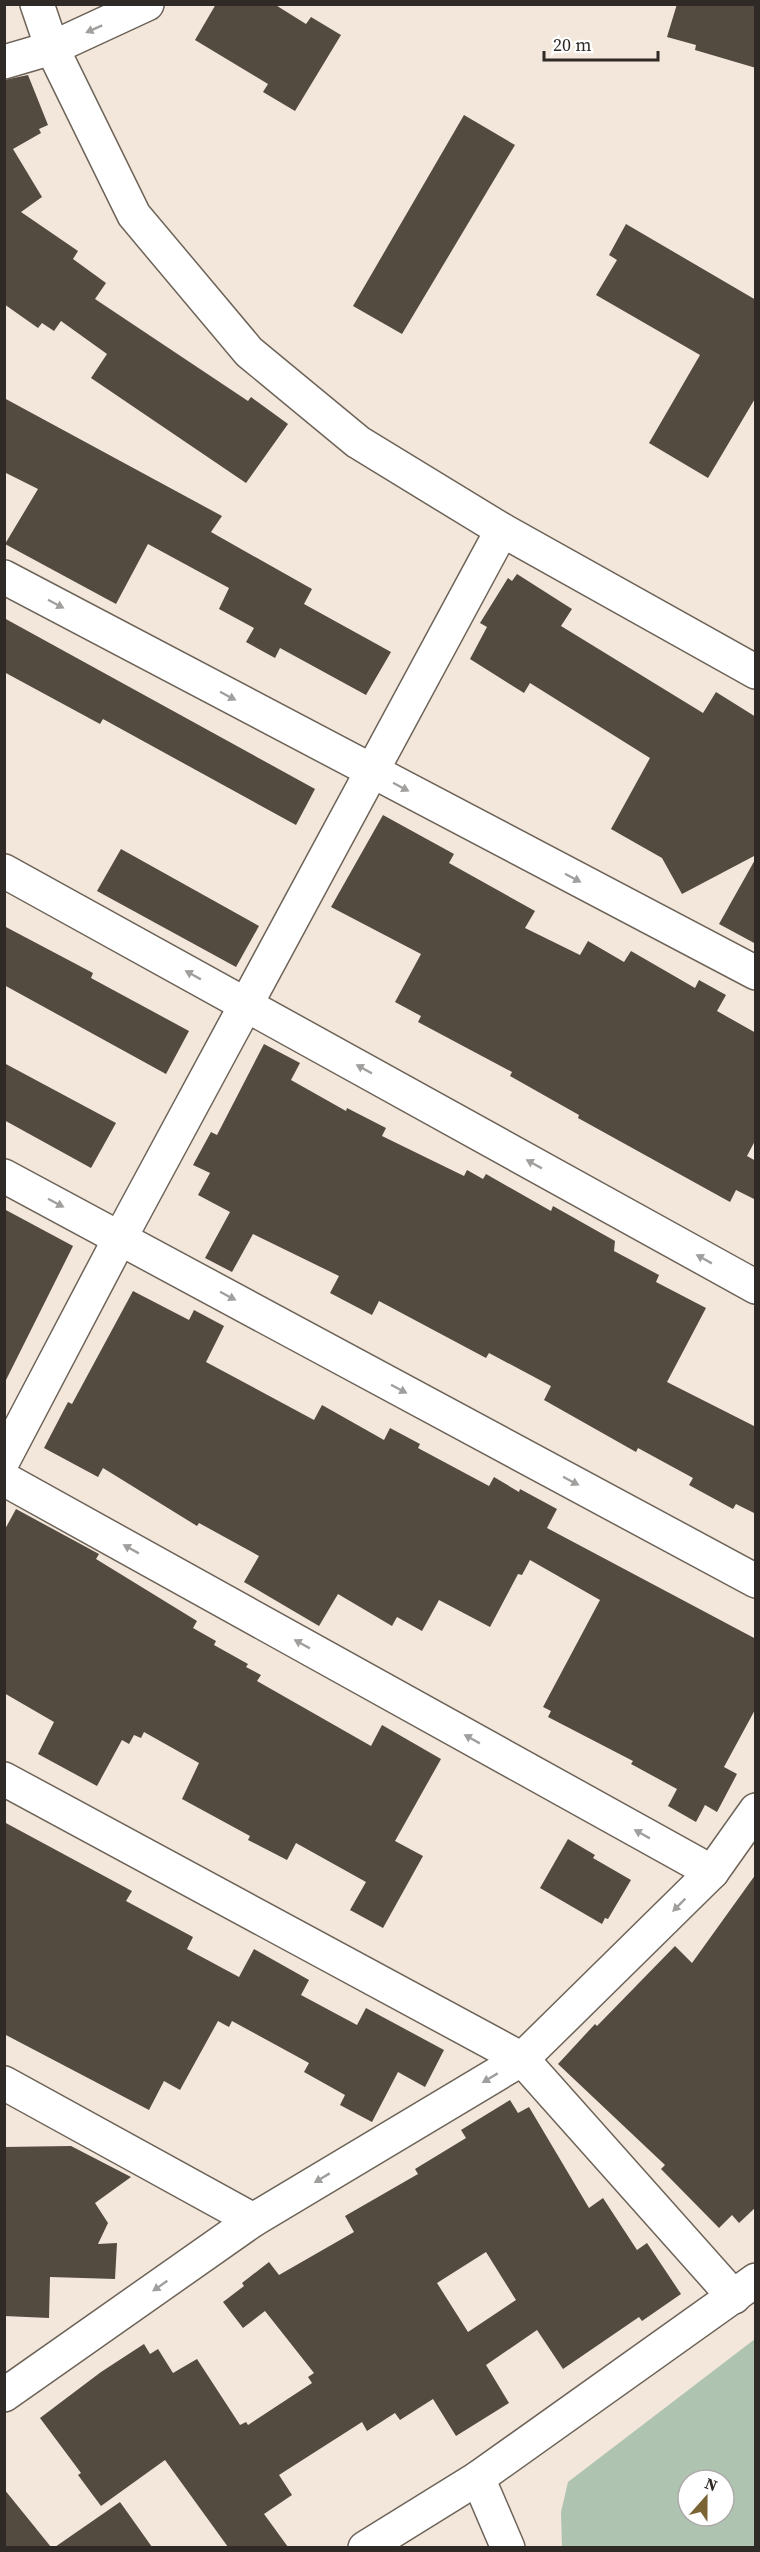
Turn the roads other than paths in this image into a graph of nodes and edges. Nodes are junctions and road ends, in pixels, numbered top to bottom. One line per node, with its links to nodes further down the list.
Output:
1 (37, 4): 3 (street)
2 (147, 4): 3 (street, one-way to 3)
3 (52, 48): 4 (street); 5 (street)
4 (4, 63)
5 (502, 530): 7 (street); 8 (street)
6 (4, 577): 8 (street, one-way to 8)
7 (756, 672)
8 (370, 771): 10 (street, one-way to 10); 11 (street)
9 (4, 871): 11 (street, one-way to 9)
10 (756, 973)
11 (246, 1004): 13 (street); 14 (street, one-way to 11)
12 (4, 1176): 13 (street, one-way to 13)
13 (120, 1238): 15 (street); 17 (street, one-way to 17)
14 (756, 1287)
15 (4, 1459)
16 (4, 1479): 20 (street, one-way to 16)
17 (756, 1581)
18 (4, 1779): 21 (street)
19 (756, 1810): 20 (street)
20 (712, 1872): 21 (street, one-way to 21)
21 (522, 2059): 23 (street, one-way to 23); 24 (street)
22 (4, 2083): 23 (street)
23 (253, 2220): 25 (street, one-way to 25)
24 (745, 2289): 26 (street)
25 (4, 2395)
26 (478, 2478): 27 (street); 28 (street)
27 (365, 2547)
28 (508, 2547)

